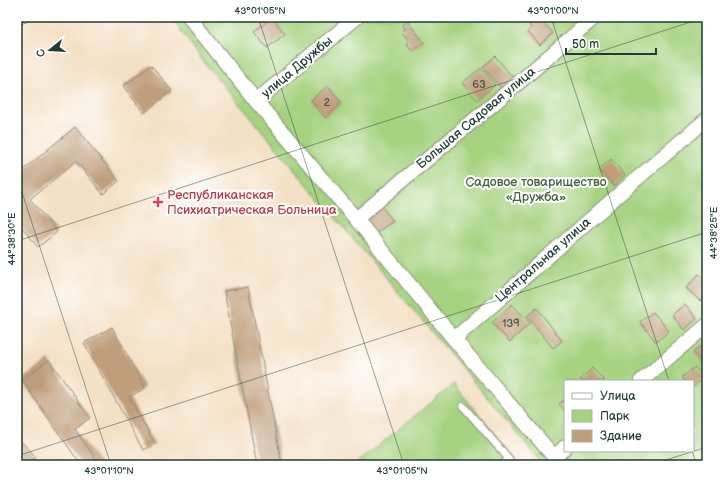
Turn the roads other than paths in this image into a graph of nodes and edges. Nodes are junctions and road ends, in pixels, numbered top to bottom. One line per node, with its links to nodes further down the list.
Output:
1 (189, 17): 4 (street)
2 (357, 17): 4 (street, улица Дружбы)
3 (595, 17): 6 (street, Большая Садовая улица)
4 (256, 101): 6 (street)
5 (707, 119): 8 (street, Центральная улица)
6 (356, 218): 8 (street)
7 (707, 326): 9 (street)
8 (454, 339): 11 (street)
9 (642, 380)
10 (463, 406): 12 (lane)
11 (560, 456)
12 (511, 462): 13 (lane)
13 (502, 465)

